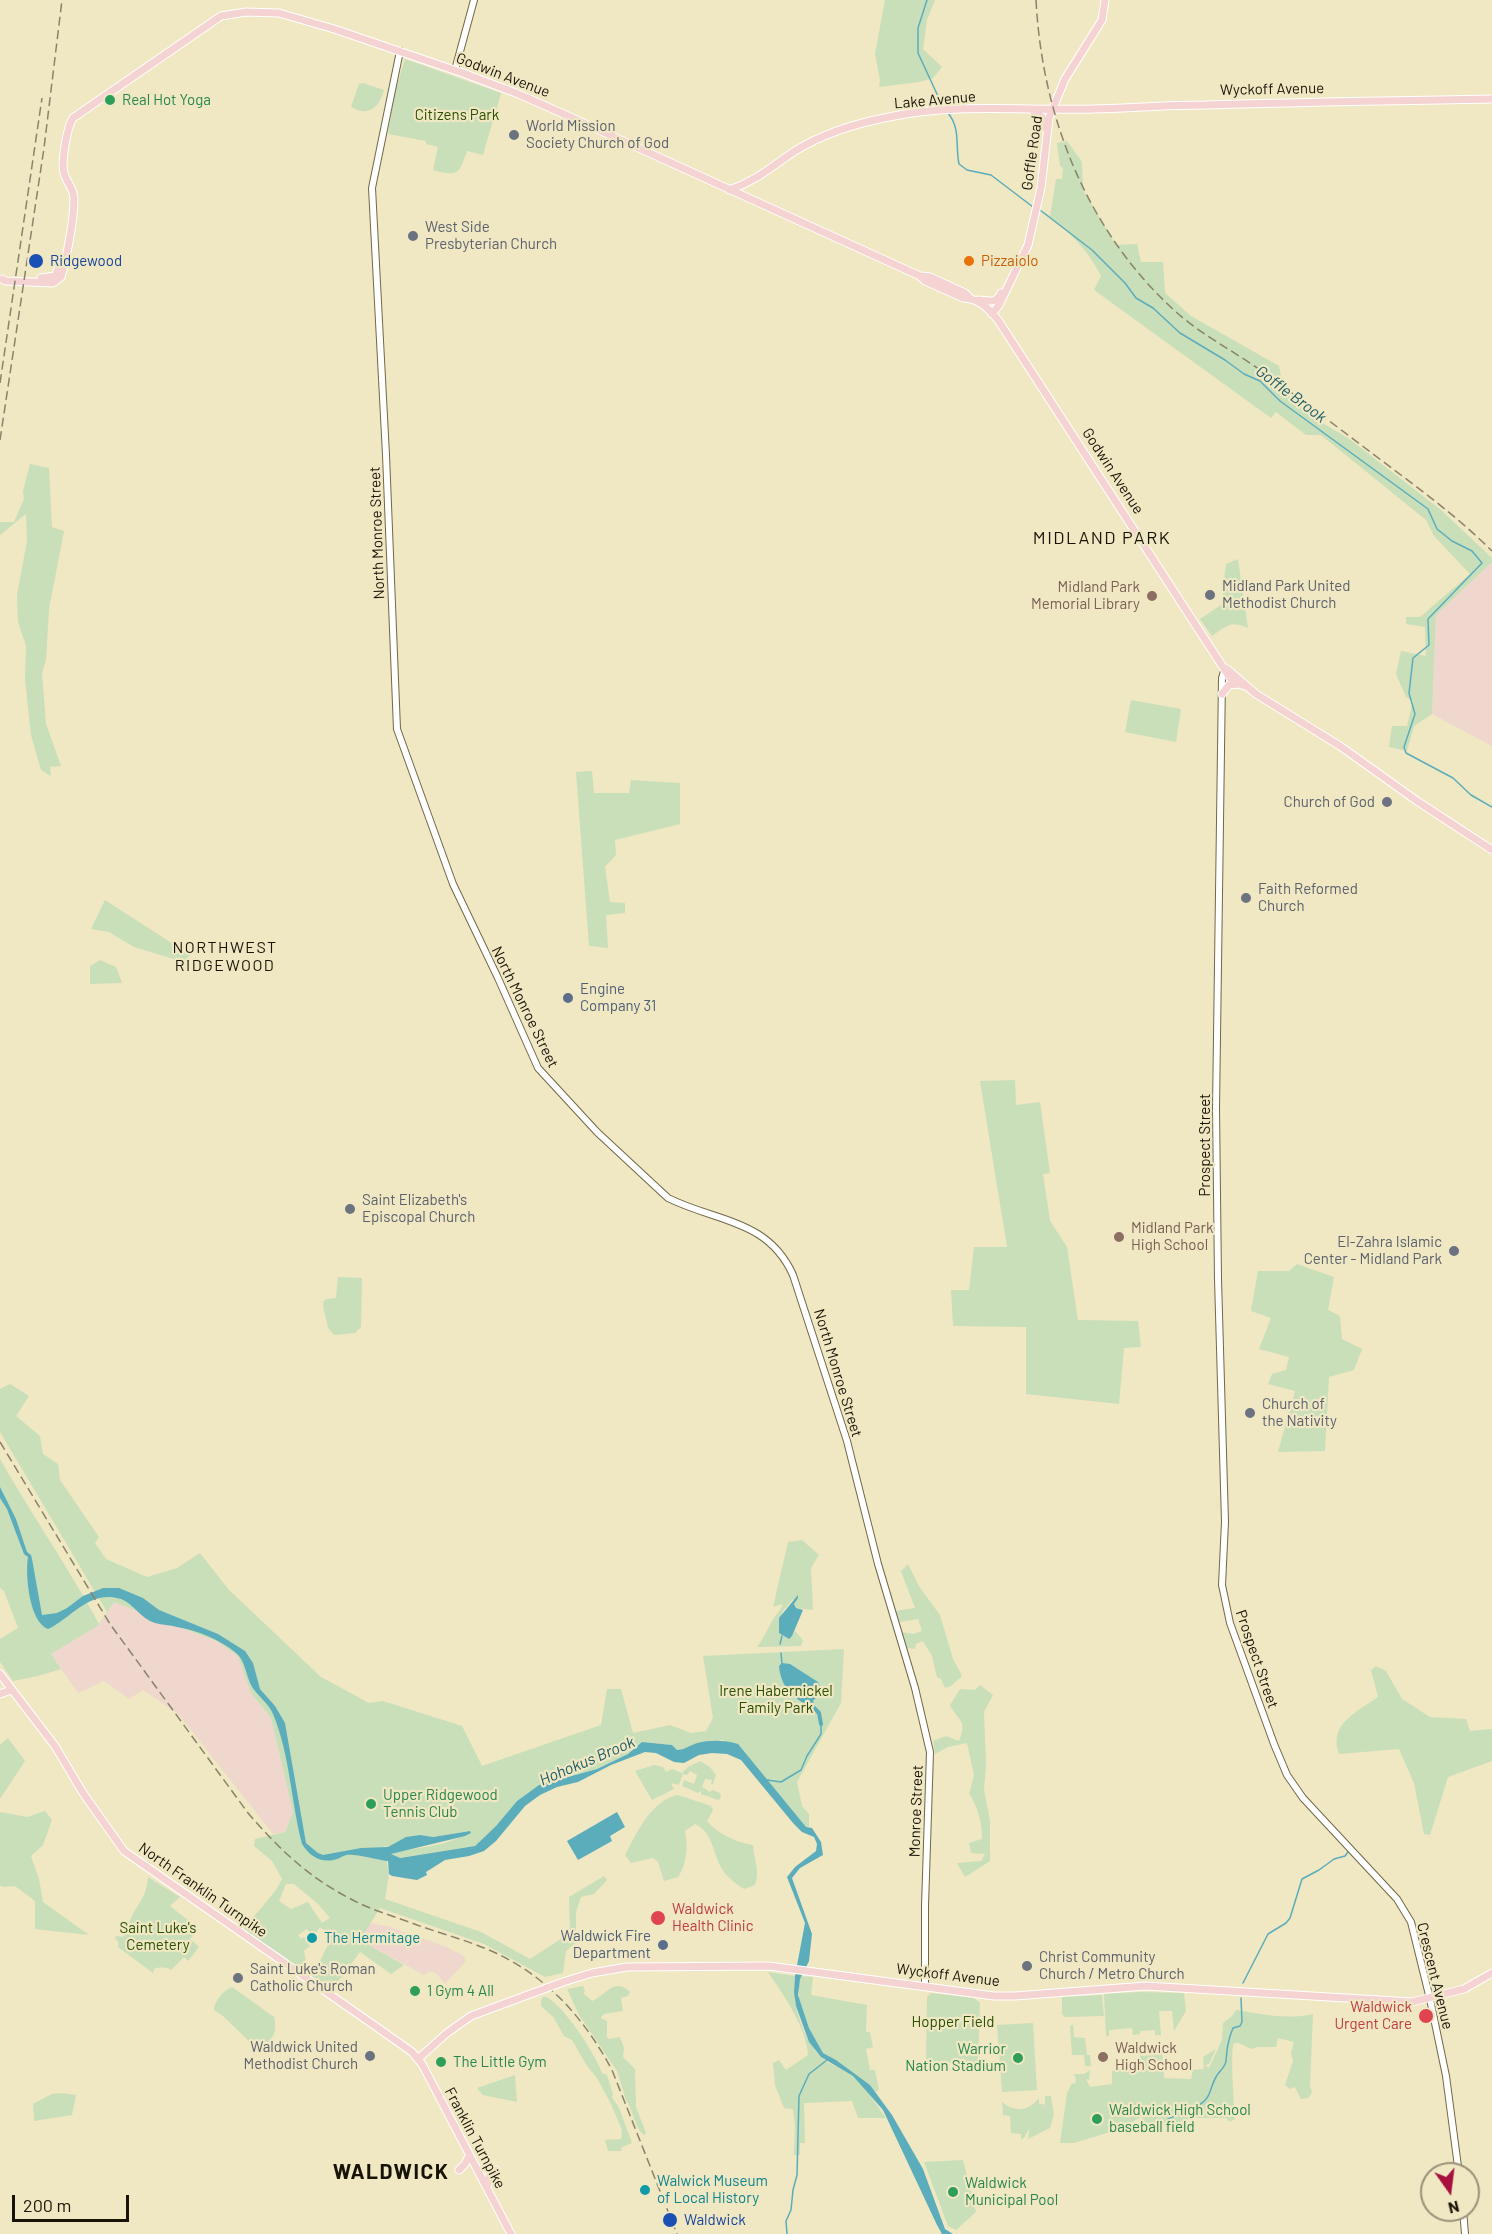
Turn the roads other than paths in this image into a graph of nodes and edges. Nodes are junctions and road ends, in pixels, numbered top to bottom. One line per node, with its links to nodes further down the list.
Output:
1 (474, 0): 4 (main road)
2 (1105, 0): 7 (main road, Goffle Road)
3 (400, 51): 4 (main road, Godwin Avenue); 10 (main road, Godwin Avenue); 21 (main road, North Monroe Street)
4 (455, 70): 9 (main road, Godwin Avenue)
5 (1492, 99): 7 (main road, Wyckoff Avenue)
6 (1030, 108): 7 (main road, Lake Avenue); 8 (main road); 9 (main road, Lake Avenue)
7 (1053, 108): 8 (main road, Goffle Road)
8 (1047, 132): 11 (main road, Goffle Road)
9 (729, 190): 12 (main road, Godwin Avenue)
10 (1, 279)
11 (1008, 288): 12 (main road); 13 (main road, Goffle Road)
12 (972, 299): 14 (main road, Godwin Avenue)
13 (999, 305): 14 (main road, Goffle Road); 15 (main road)
14 (992, 314): 15 (main road, Godwin Avenue)
15 (1007, 334): 16 (main road, Godwin Avenue)
16 (1225, 668): 17 (main road, Godwin Avenue); 18 (main road, Godwin Avenue); 19 (main road, Prospect Street)
17 (1239, 684): 18 (main road, Godwin Avenue); 19 (main road)
18 (1248, 687): 20 (main road, Godwin Avenue)
19 (1222, 694): 25 (main road, Prospect Street)
20 (1492, 850)
21 (902, 1639): 27 (main road, Monroe Street)
22 (0, 1674): 23 (main road, North Franklin Turnpike)
23 (11, 1690): 24 (main road); 28 (main road, North Franklin Turnpike)
24 (0, 1694)
25 (1266, 1723): 29 (main road, Crescent Avenue)
26 (1492, 1972): 29 (main road, Wyckoff Avenue)
27 (926, 1987): 29 (main road, Wyckoff Avenue); 30 (main road, Wyckoff Avenue, bridge)
28 (326, 1992): 30 (main road, Franklin Turnpike)
29 (1430, 1999): 32 (main road, Crescent Avenue)
30 (418, 2059): 31 (main road, Franklin Turnpike)
31 (469, 2156): 33 (main road); 35 (main road, Franklin Turnpike)
32 (1457, 2162)
33 (459, 2170)
34 (496, 2170): 35 (main road)
35 (487, 2190): 36 (main road, Franklin Turnpike)
36 (511, 2234)

